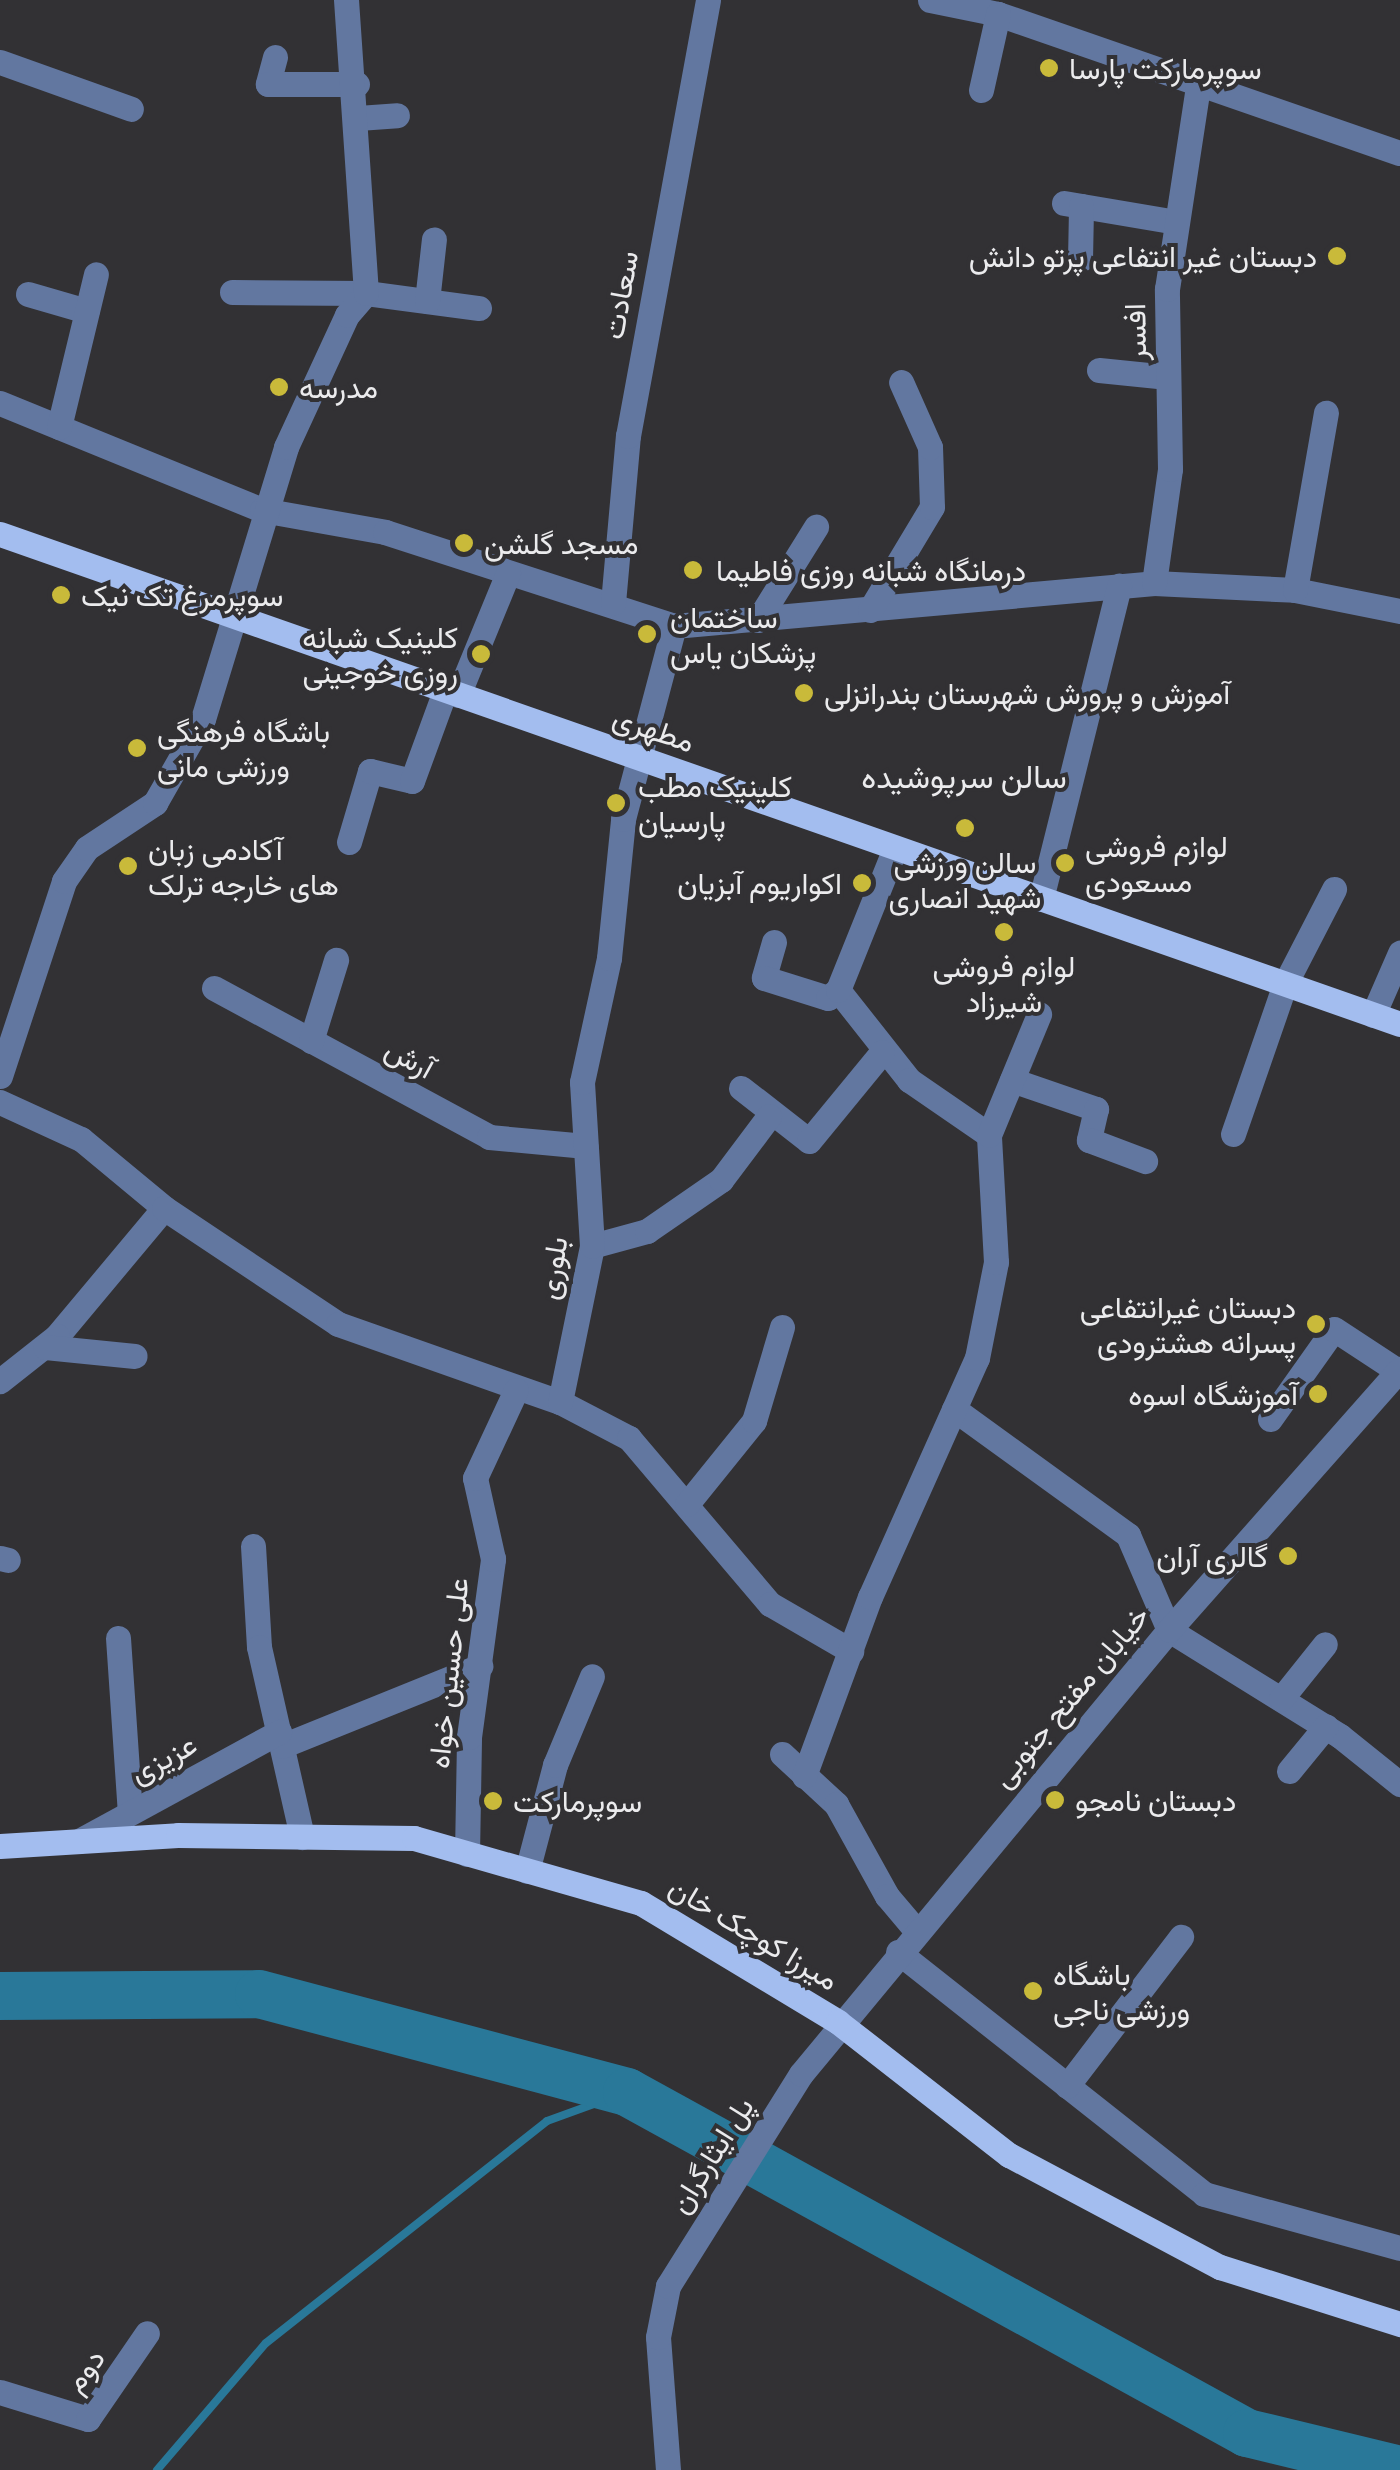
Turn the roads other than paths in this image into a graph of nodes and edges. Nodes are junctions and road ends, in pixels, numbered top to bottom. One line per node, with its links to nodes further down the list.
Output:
1 (346, 0): 8 (street)
2 (708, 0): 37 (street, سعادت)
3 (930, 0): 4 (street)
4 (986, 8): 7 (street); 9 (street)
5 (275, 58): 8 (street)
6 (0, 62): 10 (street)
7 (1200, 81): 13 (street); 14 (street, افسر)
8 (357, 84): 12 (street)
9 (981, 90)
10 (131, 109)
11 (397, 115): 12 (street)
12 (358, 118): 19 (street)
13 (1400, 152)
14 (1176, 222): 16 (street); 25 (street, افسر)
15 (434, 239): 21 (street)
16 (1080, 260)
17 (96, 274): 23 (street)
18 (232, 292): 19 (street)
19 (366, 293): 21 (street); 30 (street)
20 (28, 294): 23 (street)
21 (427, 301): 22 (street)
22 (479, 308)
23 (87, 310): 29 (street)
24 (1100, 370): 25 (street)
25 (1168, 377): 34 (street, افسر)
26 (902, 382): 38 (street)
27 (0, 403): 29 (street)
28 (1326, 414): 36 (street)
29 (59, 428): 30 (street)
30 (262, 510): 33 (street); 40 (street)
31 (816, 527): 41 (street)
32 (0, 534): 40 (main road, مطهری)
33 (508, 574): 37 (street); 43 (street)
34 (1154, 583): 35 (street); 36 (street)
35 (1119, 586): 38 (street); 48 (street)
36 (1295, 590): 39 (street)
37 (612, 604): 42 (street)
38 (870, 610): 41 (street)
39 (1400, 610)
40 (232, 616): 43 (main road, مطهری); 60 (street)
41 (758, 620): 42 (street)
42 (674, 626): 44 (street, بلوری)
43 (452, 693): 44 (main road, مطهری); 45 (street)
44 (636, 758): 46 (main road, مطهری); 67 (street, بلوری)
45 (349, 842)
46 (895, 848): 48 (main road, مطهری); 54 (street)
47 (1334, 889): 52 (street)
48 (1041, 899): 52 (main road, مطهری)
49 (774, 942): 54 (street)
50 (1400, 953): 56 (street)
51 (336, 960): 58 (street)
52 (1285, 984): 56 (main road, مطهری); 65 (street)
53 (214, 988): 58 (street, آرش)
54 (838, 990): 59 (street)
55 (1039, 1014): 61 (street)
56 (1373, 1015): 57 (main road, مطهری)
57 (1400, 1024)
58 (311, 1040): 67 (street, آرش)
59 (882, 1052): 64 (street); 66 (street)
60 (0, 1076)
61 (1012, 1080): 66 (street); 68 (street)
62 (741, 1088): 64 (street)
63 (0, 1102): 69 (street)
64 (769, 1116): 70 (street)
65 (1233, 1134)
66 (989, 1135): 78 (street)
67 (586, 1146): 70 (street, بلوری)
68 (1145, 1161)
69 (164, 1208): 72 (street); 76 (street)
70 (592, 1246): 77 (street, بلوری)
71 (782, 1327): 80 (street)
72 (45, 1347): 73 (street); 75 (street)
73 (134, 1356)
74 (1399, 1370): 79 (street); 82 (street, خیابان مفتح جنوبی)
75 (0, 1381)
76 (516, 1390): 77 (street); 86 (street, علی حسین خواه)
77 (560, 1402): 80 (street)
78 (954, 1409): 82 (street); 85 (street)
79 (1270, 1419)
80 (687, 1504): 85 (street)
81 (253, 1546): 90 (street)
82 (1168, 1630): 88 (street); 101 (street, خیابان مفتح جنوبی)
83 (118, 1638): 95 (street)
84 (1324, 1644): 88 (street)
85 (851, 1651): 93 (street)
86 (480, 1666): 90 (street, عزیزی); 99 (street, علی حسین خواه)
87 (592, 1676): 100 (street)
88 (1282, 1700): 89 (street)
89 (1326, 1726): 92 (street); 94 (street)
90 (281, 1739): 95 (street, عزیزی); 96 (street)
91 (782, 1754): 93 (street)
92 (1289, 1771)
93 (804, 1776): 101 (street)
94 (1400, 1784)
95 (130, 1813): 97 (street, عزیزی)
96 (302, 1837): 97 (main road, میرزا کوچک خان); 99 (main road, میرزا کوچک خان)
97 (79, 1841): 98 (main road, میرزا کوچک خان)
98 (0, 1846)
99 (467, 1854): 100 (main road, میرزا کوچک خان)
100 (527, 1871): 104 (main road, میرزا کوچک خان)
101 (915, 1929): 103 (street, خیابان مفتح جنوبی)
102 (1181, 1938): 106 (street)
103 (898, 1952): 104 (street, خیابان مفتح جنوبی); 106 (street)
104 (838, 2022): 105 (street, خیابان مفتح جنوبی); 108 (main road, میرزا کوچک خان)
105 (801, 2074): 111 (street, پل ایثارگران)
106 (1068, 2086): 107 (street)
107 (1400, 2248)
108 (1400, 2324)
109 (148, 2333): 110 (street, دوم)
110 (0, 2392)
111 (668, 2470)

